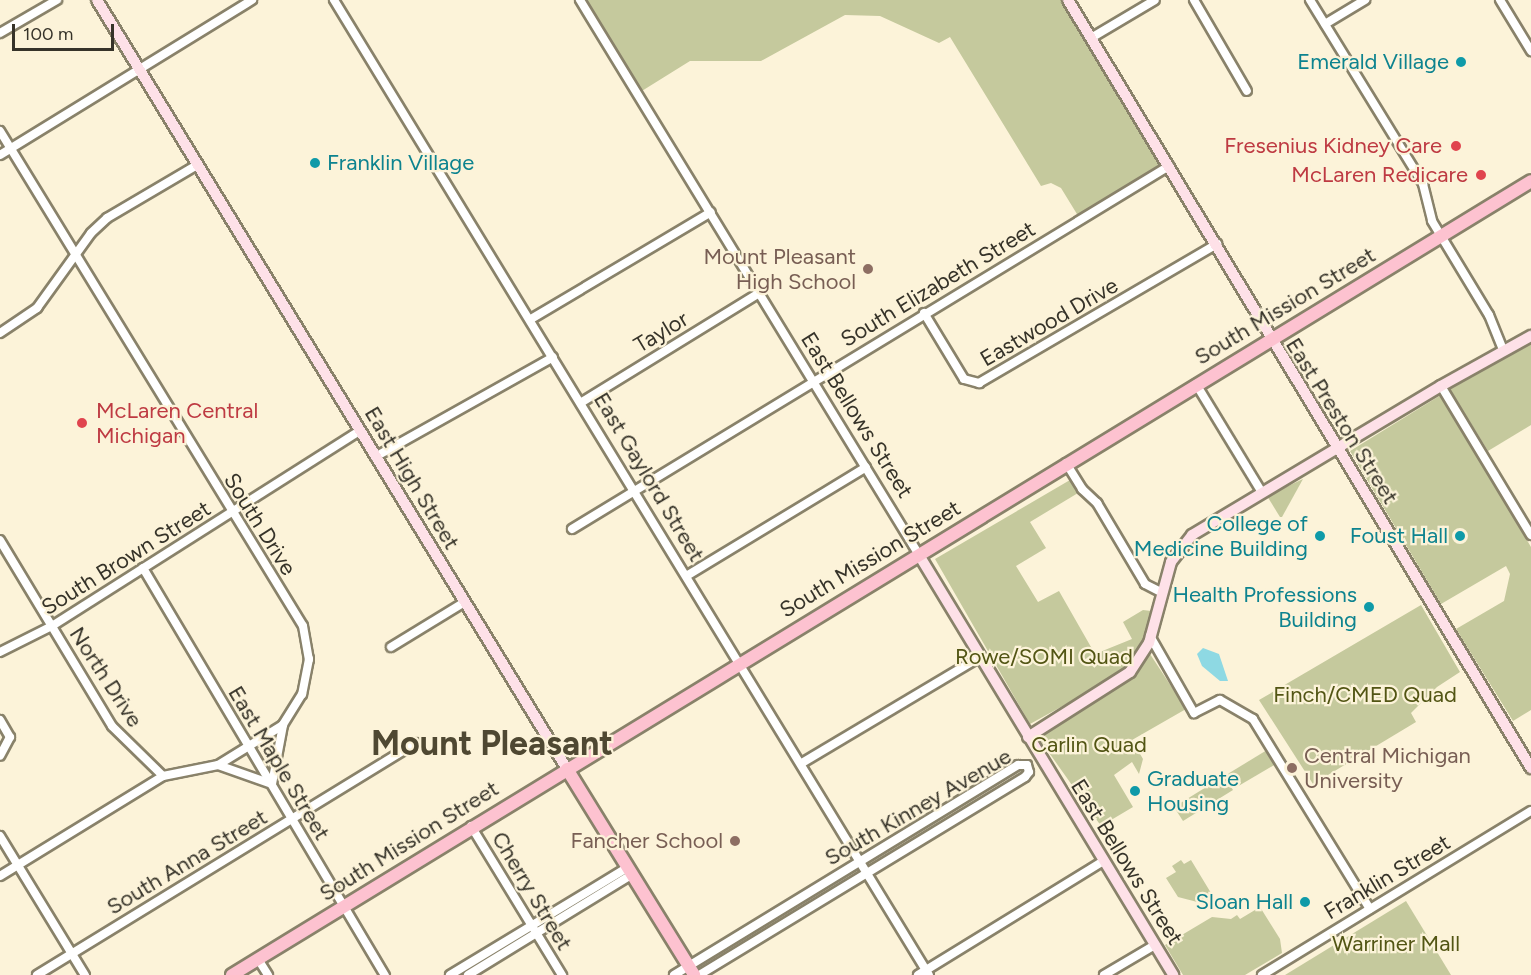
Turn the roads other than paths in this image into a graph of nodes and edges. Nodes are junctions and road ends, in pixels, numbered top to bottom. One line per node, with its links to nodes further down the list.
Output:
1 (57, 0): 13 (street)
2 (97, 0): 16 (street, East High Street)
3 (252, 0): 16 (street)
4 (334, 0): 30 (street, East Gaylord Street)
5 (580, 0): 24 (street, East Bellows Street)
6 (1068, 0): 14 (street, East Preston Street)
7 (1155, 0): 14 (street)
8 (1194, 0): 17 (street)
9 (1310, 0): 12 (street)
10 (1365, 0): 12 (street)
11 (1500, 0): 15 (street)
12 (1324, 24): 25 (street)
13 (0, 33)
14 (1091, 38): 22 (street, East Preston Street)
15 (1531, 51)
16 (138, 69): 19 (street); 21 (street, East High Street)
17 (1247, 91)
18 (0, 130): 19 (street, South Drive)
19 (11, 149): 20 (street); 27 (street, South Drive)
20 (0, 155)
21 (197, 165): 27 (street); 40 (street, East High Street)
22 (1169, 166): 26 (street, East Preston Street); 29 (street, South Elizabeth Street)
23 (1531, 181): 25 (main road, South Mission Street)
24 (711, 212): 28 (street, East Bellows Street); 30 (street)
25 (1441, 236): 33 (main road, South Mission Street); 34 (street)
26 (1217, 244): 29 (street, Eastwood Drive); 33 (street, East Preston Street)
27 (76, 254): 31 (street); 47 (street, South Drive)
28 (759, 293): 36 (street, East Bellows Street); 39 (street, Taylor)
29 (924, 313): 36 (street, South Elizabeth Street)
30 (531, 319): 35 (street, East Gaylord Street)
31 (0, 333)
32 (1531, 336): 34 (street)
33 (1269, 339): 37 (main road, South Mission Street); 41 (street, East Preston Street)
34 (1503, 350): 38 (street)
35 (554, 357): 39 (street, East Gaylord Street); 42 (street)
36 (814, 382): 44 (street, East Bellows Street); 45 (street, South Elizabeth Street)
37 (1196, 384): 43 (main road, South Mission Street); 46 (street)
38 (1441, 386): 41 (street); 49 (street)
39 (582, 402): 45 (street, East Gaylord Street)
40 (359, 431): 42 (street, East High Street); 47 (street, South Brown Street)
41 (1335, 448): 46 (street); 70 (street, East Preston Street)
42 (375, 457): 55 (street, East High Street)
43 (1066, 463): 51 (main road, South Mission Street); 54 (street)
44 (866, 467): 51 (street, East Bellows Street); 53 (street)
45 (635, 490): 48 (street, South Elizabeth Street); 53 (street, East Gaylord Street)
46 (1261, 491): 54 (street)
47 (232, 513): 52 (street, South Brown Street); 63 (street, South Drive)
48 (572, 529)
49 (1531, 535)
50 (0, 540): 56 (street, North Drive)
51 (919, 555): 60 (street, East Bellows Street); 61 (main road, South Mission Street)
52 (143, 568): 56 (street, South Brown Street); 66 (street, East Maple Street)
53 (688, 575): 61 (street, East Gaylord Street)
54 (1161, 592): 57 (street)
55 (463, 603): 58 (street); 71 (street, East High Street)
56 (52, 626): 59 (street, South Brown Street); 72 (street, North Drive)
57 (1150, 636): 64 (street); 85 (street)
58 (392, 647)
59 (0, 652)
60 (980, 657): 64 (street, East Bellows Street); 68 (street)
61 (740, 663): 68 (street, East Gaylord Street); 71 (main road, South Mission Street)
62 (0, 720): 67 (street)
63 (283, 725): 66 (street); 73 (street)
64 (1028, 737): 79 (street, East Bellows Street)
65 (416, 743): 75 (street, South Anna Street)
66 (249, 747): 69 (street); 73 (street, East Maple Street)
67 (0, 756)
68 (802, 763): 78 (street, East Gaylord Street)
69 (218, 765): 72 (street); 73 (street)
70 (1531, 768)
71 (567, 769): 76 (main road, South Mission Street); 81 (main road, East High Street)
72 (163, 776): 80 (street)
73 (272, 784): 75 (street, East Maple Street)
74 (1531, 811): 85 (street, Franklin Street)
75 (292, 819): 84 (street, East Maple Street); 88 (street, South Anna Street)
76 (471, 826): 84 (main road, South Mission Street); 86 (street, Cherry Street)
77 (0, 836): 80 (street)
78 (862, 860): 82 (street, East Gaylord Street); 82 (street, South Kinney Avenue); 90 (street, South Kinney Avenue)
79 (1102, 862): 87 (street, East Bellows Street); 91 (street)
80 (17, 866): 83 (street); 88 (street)
81 (630, 871): 86 (street); 90 (main road, East High Street)
82 (868, 872): 91 (street, East Gaylord Street); 101 (street, South Kinney Avenue)
83 (0, 876)
84 (343, 905): 89 (main road, South Mission Street); 96 (street, East Maple Street)
85 (1370, 909): 104 (street, Franklin Street)
86 (533, 930): 97 (street); 98 (street); 99 (street, Cherry Street)
87 (1155, 945): 102 (street); 103 (street, East Bellows Street)
88 (72, 954): 92 (street, South Anna Street); 93 (street)
89 (258, 959): 94 (main road, South Mission Street); 95 (street)
90 (691, 971): 100 (street, South Kinney Avenue)
91 (925, 973)
92 (37, 975)
93 (85, 975)
94 (232, 975)
95 (268, 975)
96 (385, 975)
97 (450, 975)
98 (468, 975)
99 (562, 975)
100 (674, 975)
101 (699, 975)
102 (1104, 975)
103 (1173, 975)
104 (1262, 975)

